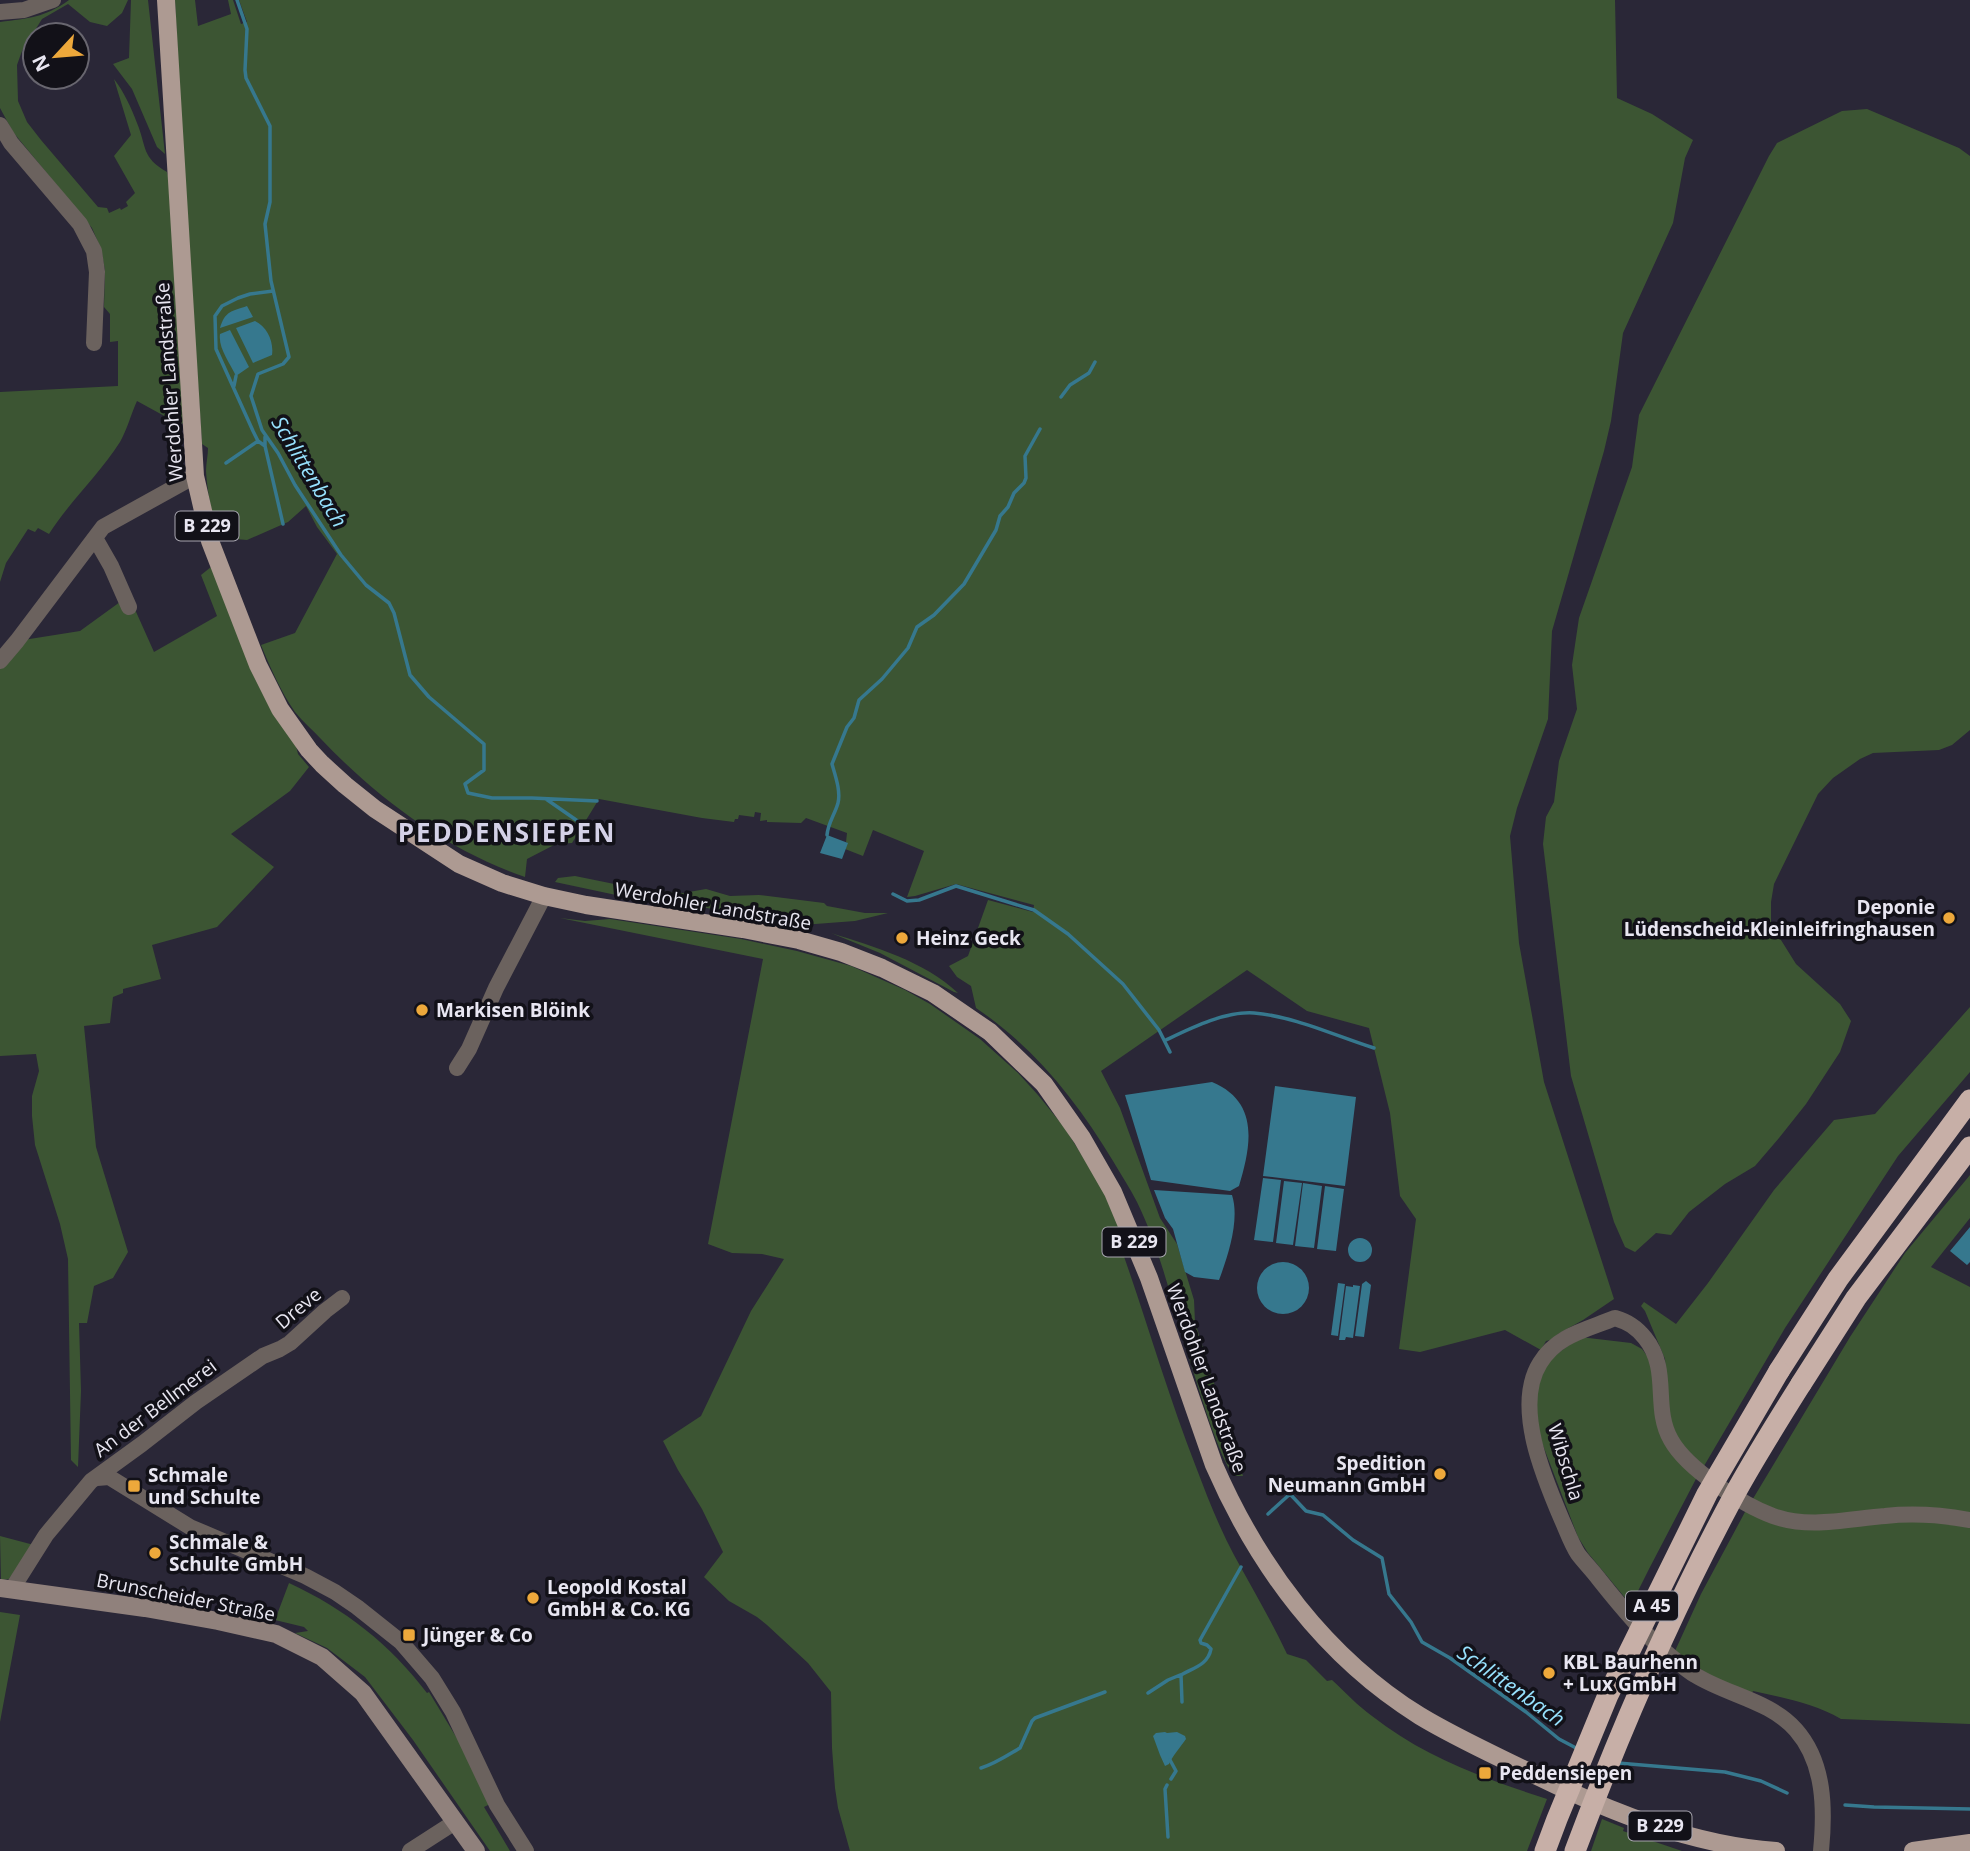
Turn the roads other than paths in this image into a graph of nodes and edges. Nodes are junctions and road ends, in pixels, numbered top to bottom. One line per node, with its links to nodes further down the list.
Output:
1 (53, 0): 3 (street)
2 (166, 0): 6 (main road, Werdohler Landstraße / B 229)
3 (0, 12)
4 (0, 125): 5 (street)
5 (94, 343)
6 (195, 476): 7 (street); 10 (main road, Werdohler Landstraße / B 229)
7 (95, 538): 8 (street); 9 (street)
8 (129, 607)
9 (0, 661)
10 (544, 896): 11 (street); 26 (main road, Werdohler Landstraße / B 229)
11 (457, 1068)
12 (1970, 1100): 24 (highway, A 45, bridge)
13 (1970, 1147): 25 (highway, A 45, bridge)
14 (342, 1298): 15 (street, Dreve)
15 (280, 1349): 16 (street, An der Bellmerei)
16 (97, 1478): 18 (street); 23 (street, An der Bellmerei)
17 (1970, 1520): 27 (street, Wibschla)
18 (6, 1589): 19 (main road, Brunscheider Straße)
19 (455, 1822): 21 (street); 22 (main road, Brunscheider Straße)
20 (1970, 1843): 28 (main road)
21 (410, 1851)
22 (476, 1851)
23 (526, 1851)
24 (1545, 1851)
25 (1575, 1851)
26 (1765, 1851)
27 (1821, 1851)
28 (1913, 1851)

